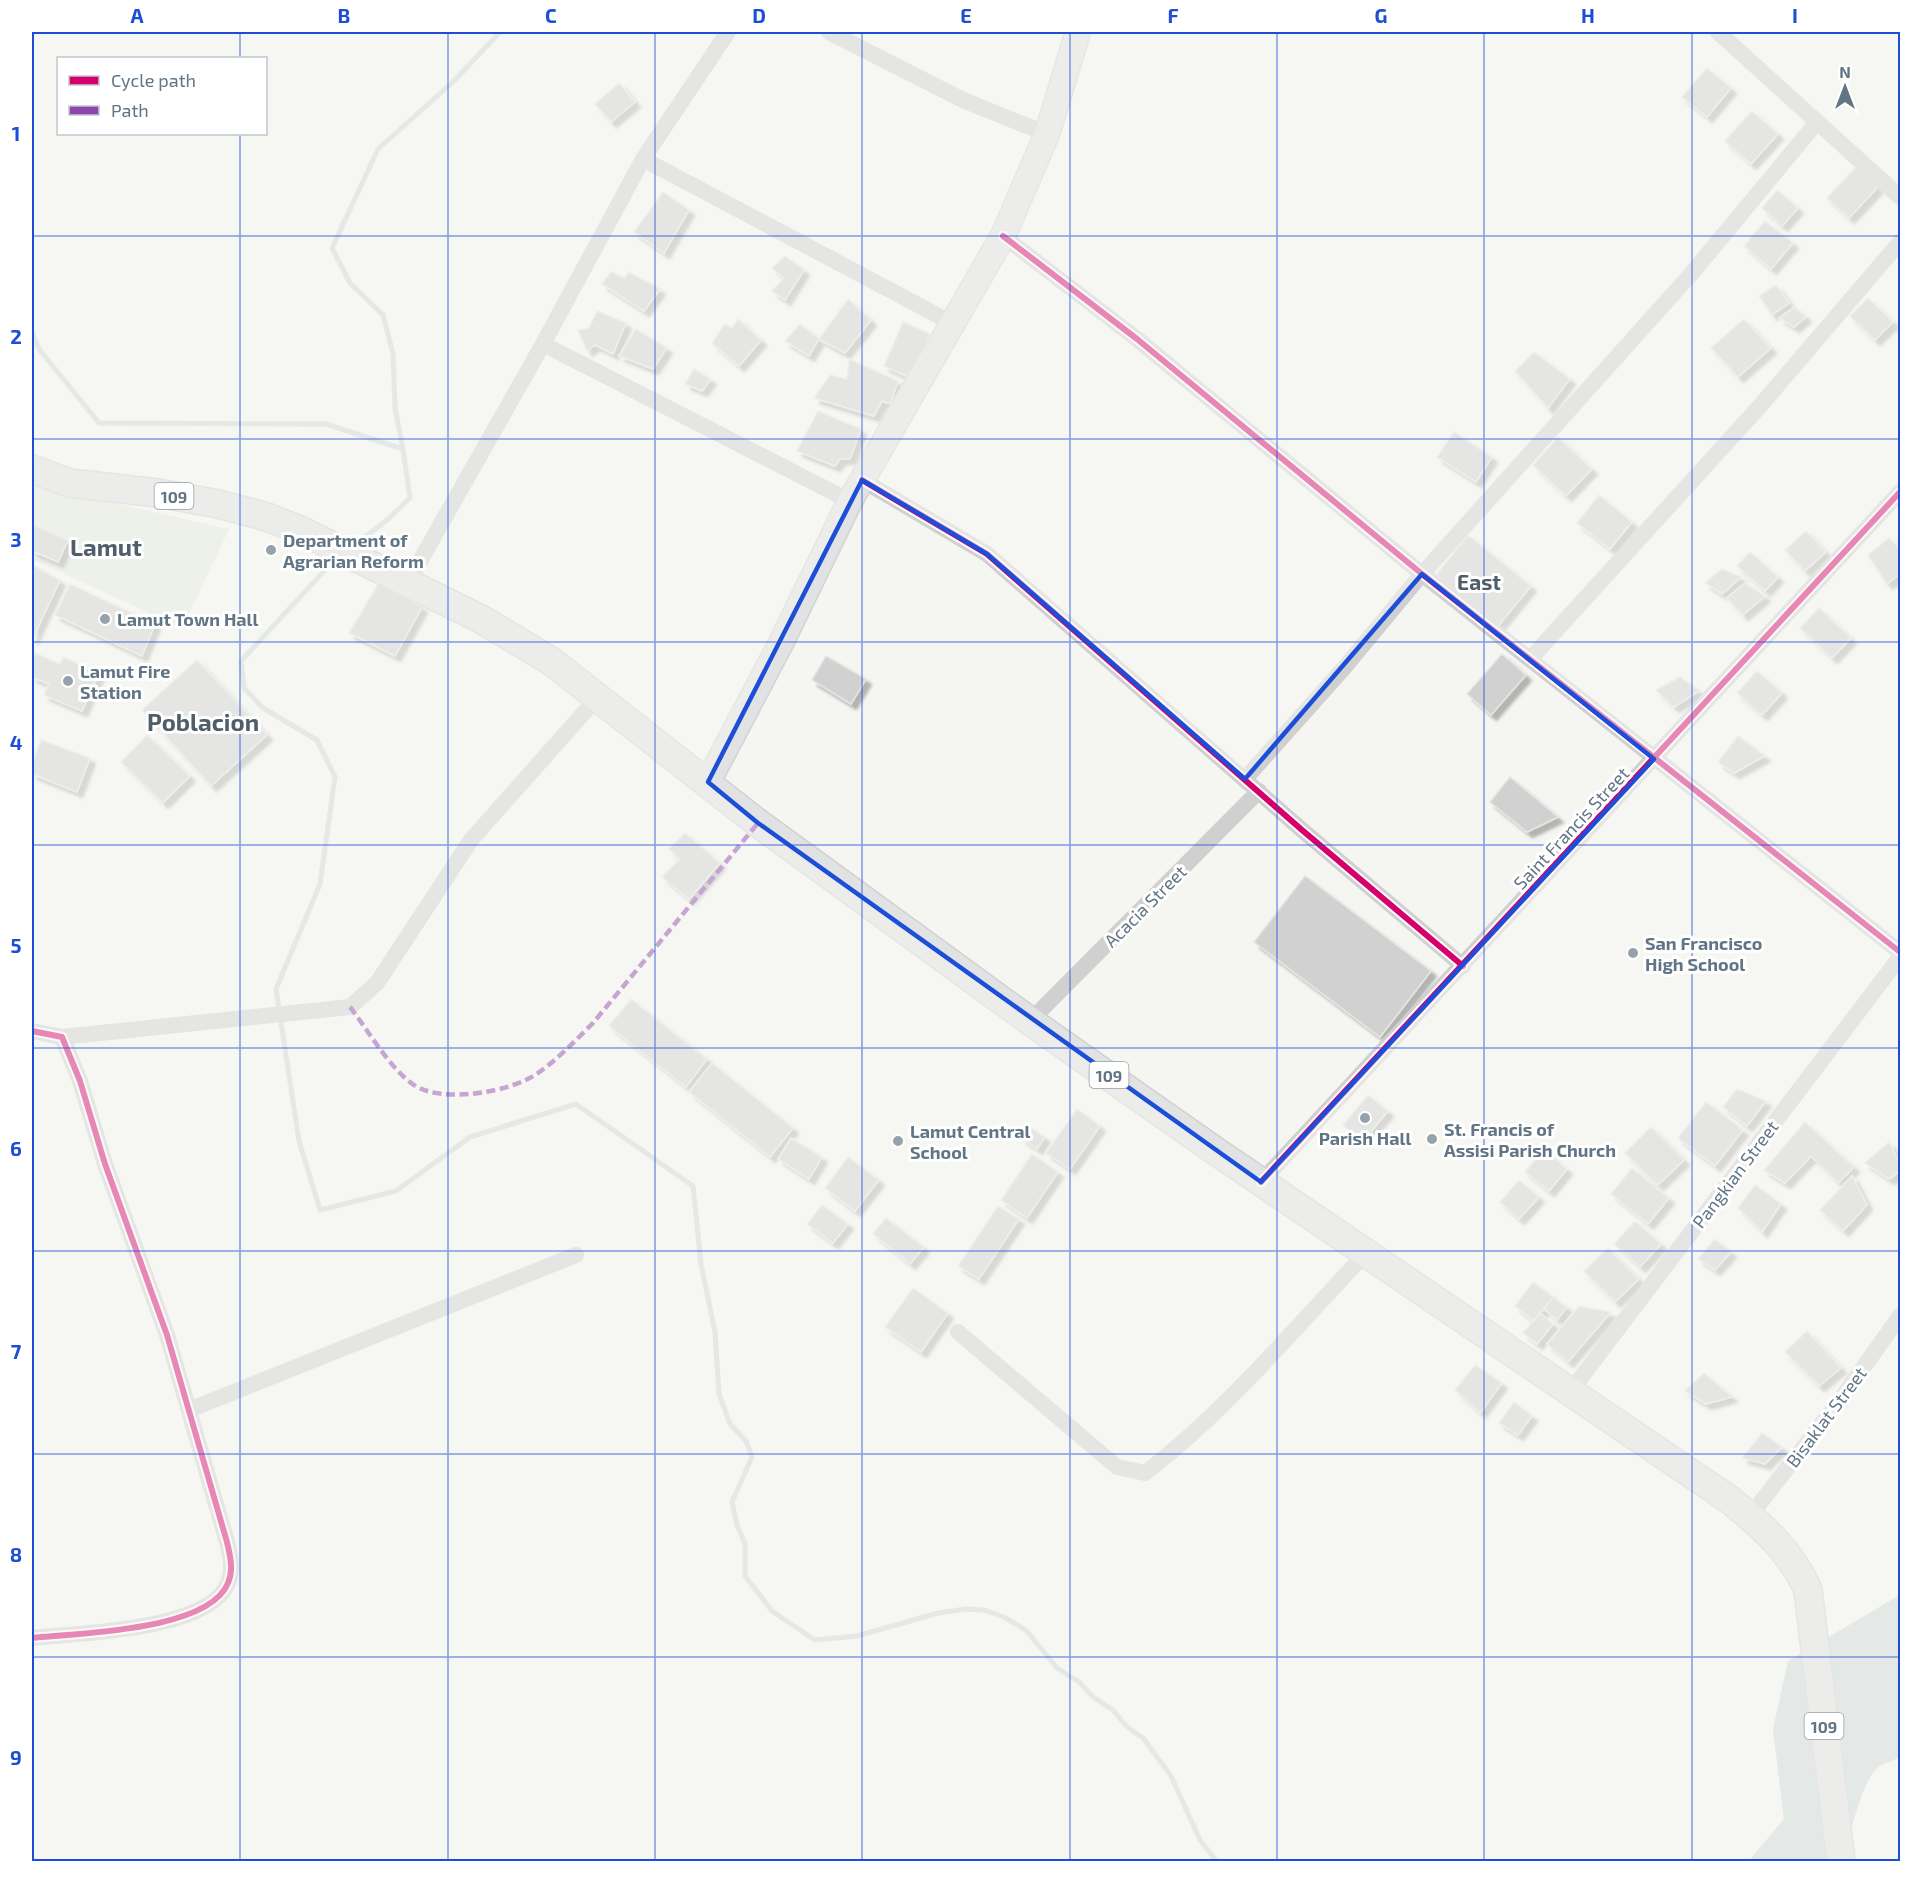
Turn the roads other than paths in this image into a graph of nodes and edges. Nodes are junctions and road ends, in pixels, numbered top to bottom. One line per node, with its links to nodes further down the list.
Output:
1 (728, 32): 7 (street)
2 (829, 32): 6 (street)
3 (1078, 32): 6 (street)
4 (1718, 32): 5 (street)
5 (1817, 122): 8 (street); 17 (street)
6 (1047, 134): 9 (street)
7 (643, 159): 11 (street); 12 (street)
8 (1900, 197)
9 (1003, 236): 11 (street); 17 (street)
10 (1900, 242): 19 (street)
11 (952, 323): 14 (street)
12 (543, 344): 16 (street); 18 (street)
13 (32, 469): 18 (main road, 109)
14 (862, 480): 16 (street); 22 (street)
15 (1900, 492): 21 (street, Saint Francis Street)
16 (850, 501): 23 (street)
17 (1422, 574): 19 (street); 22 (street)
18 (400, 580): 20 (main road, 109)
19 (1531, 658): 21 (street)
20 (597, 698): 23 (main road, 109); 30 (street)
21 (1654, 759): 25 (street); 27 (street, Saint Francis Street)
22 (1245, 779): 24 (street)
23 (708, 782): 28 (main road, 109)
24 (1259, 791): 27 (street); 28 (street, Acacia Street)
25 (1900, 952)
26 (1900, 957): 36 (street, Pangkian Street)
27 (1462, 966): 31 (street, Saint Francis Street)
28 (1030, 1021): 31 (main road, 109)
29 (32, 1030): 30 (street)
30 (62, 1038): 37 (street)
31 (1261, 1182): 32 (main road, 109)
32 (1366, 1253): 35 (street); 36 (main road, 109)
33 (576, 1255): 37 (street)
34 (1900, 1316): 38 (street, Bisaklat Street)
35 (958, 1332)
36 (1570, 1392): 38 (main road, 109)
37 (189, 1410): 39 (street)
38 (1750, 1516): 40 (main road, 109)
39 (32, 1638)
40 (1841, 1862)

